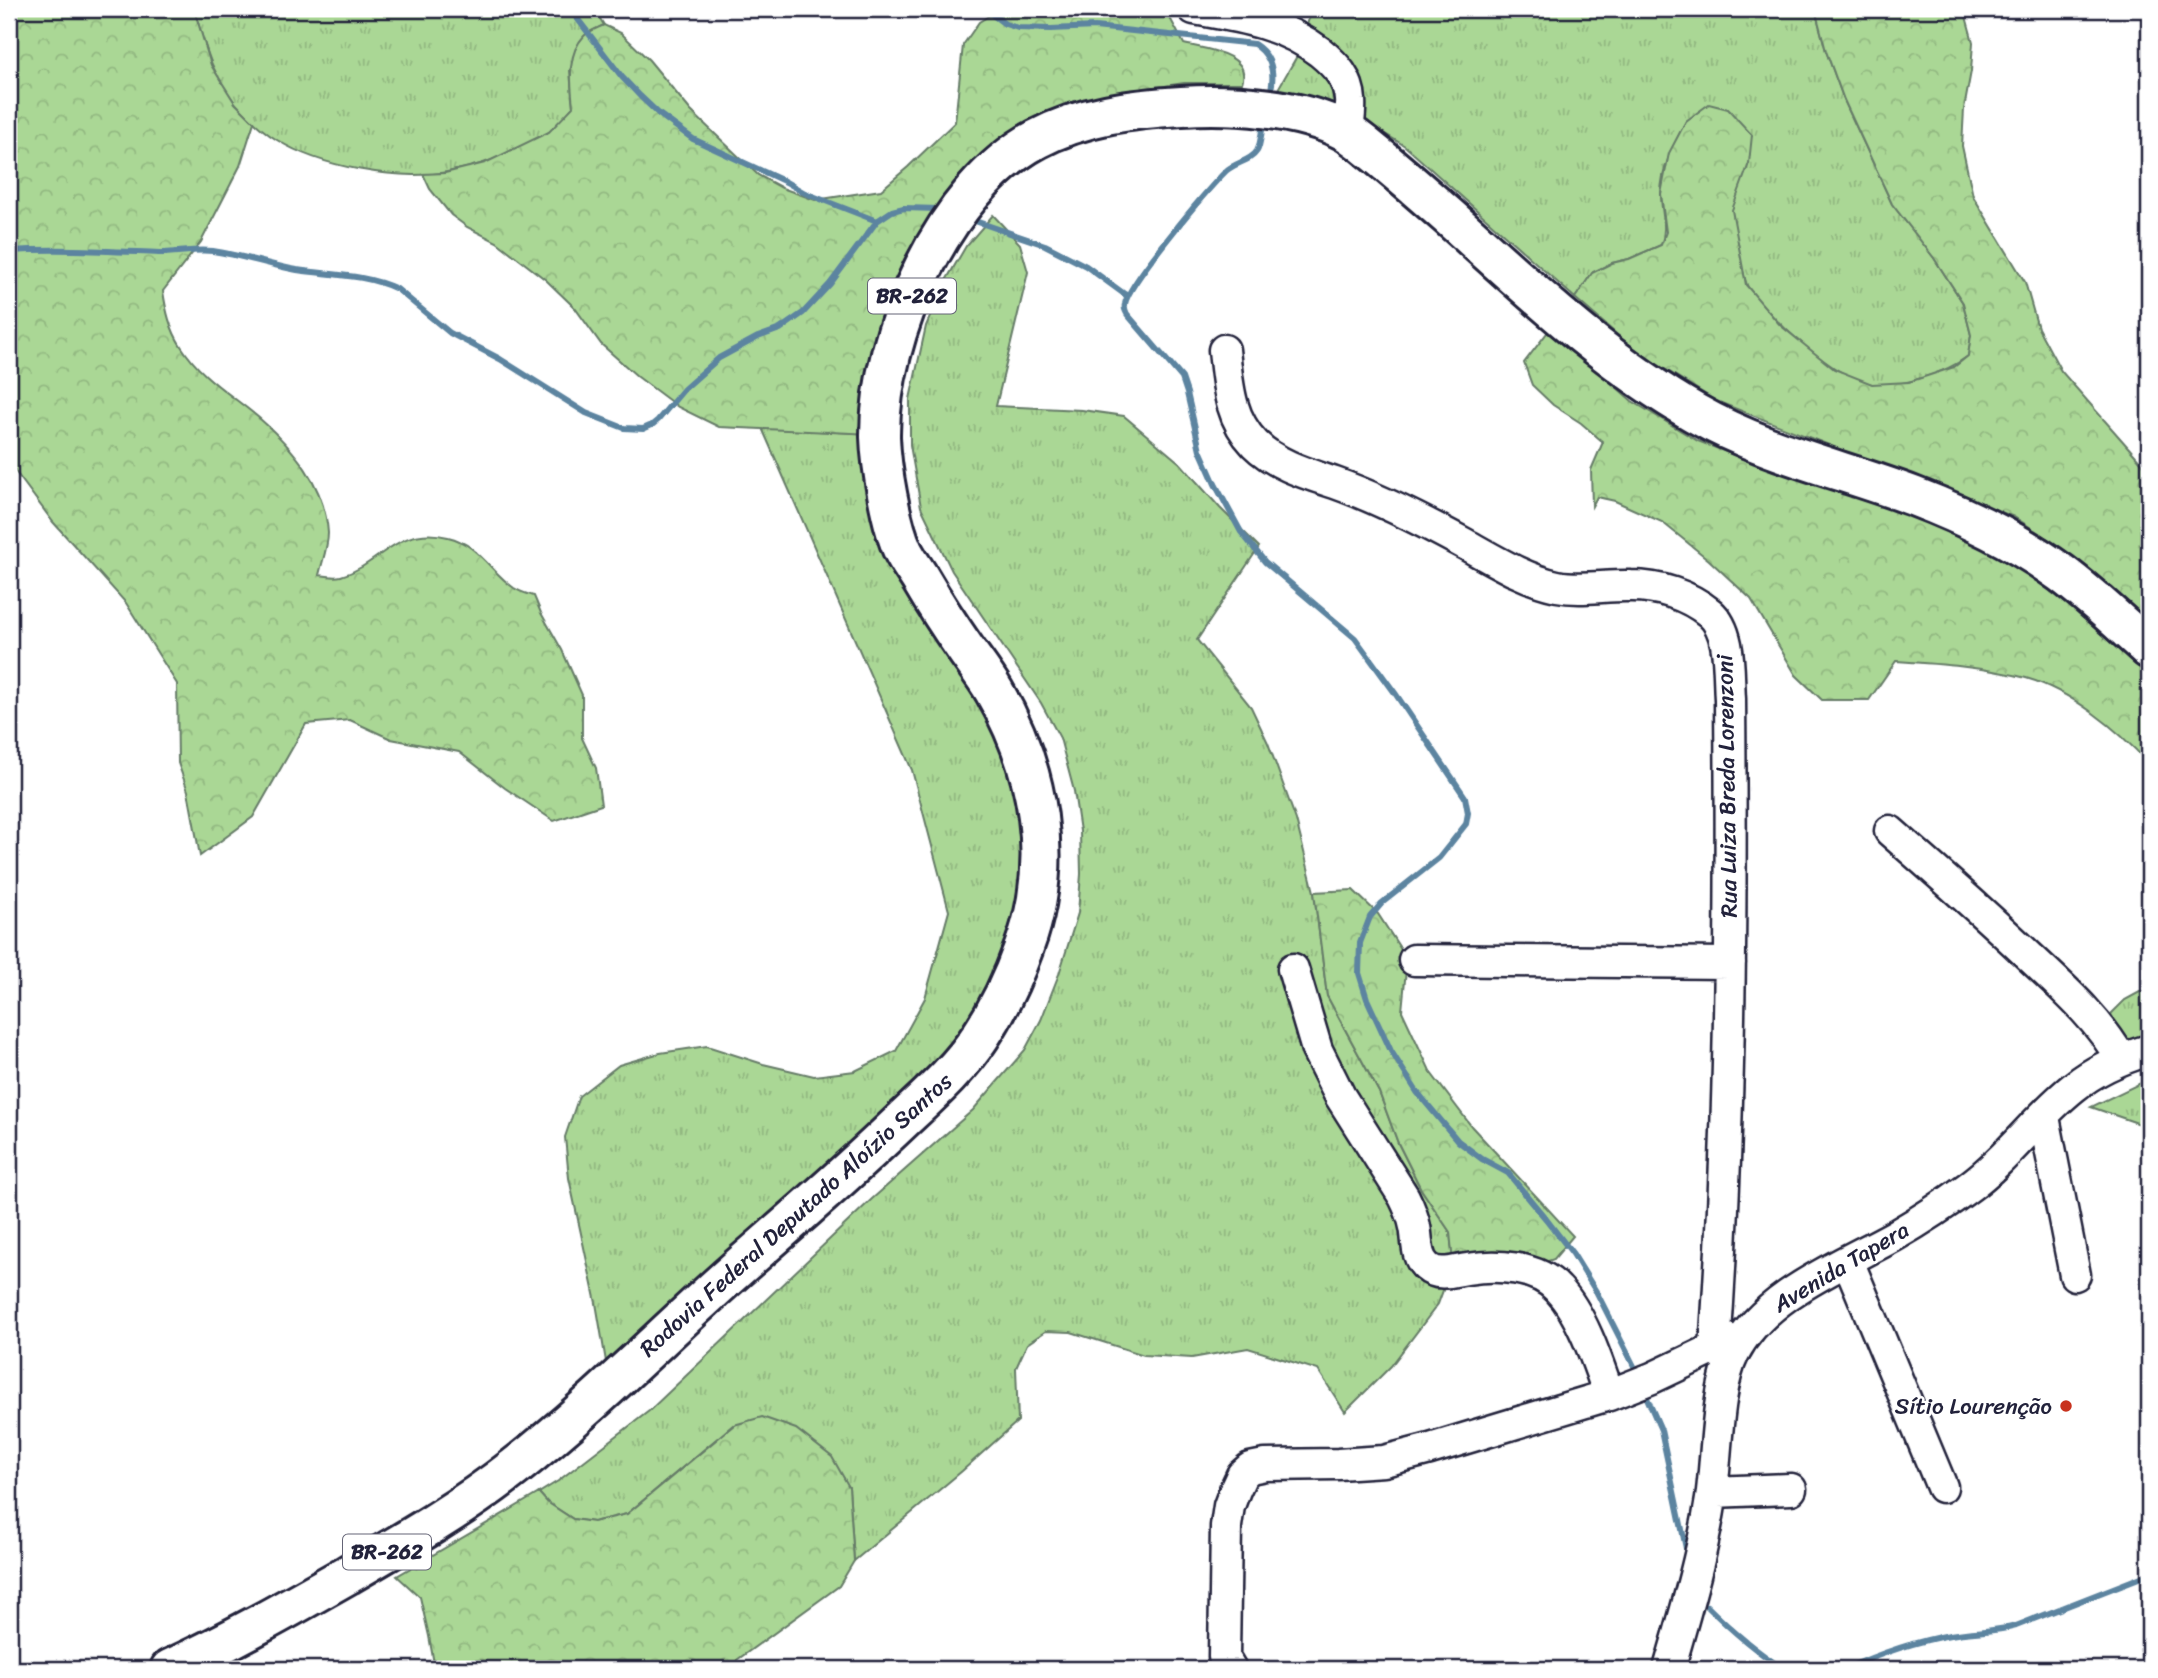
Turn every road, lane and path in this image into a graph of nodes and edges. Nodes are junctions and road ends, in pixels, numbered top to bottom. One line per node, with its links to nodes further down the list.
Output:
1 (1194, 9): 2 (street)
2 (1348, 132): 4 (highway, Rodovia Federal Deputado Aloízio Santos / BR-262); 20 (highway, Rodovia Federal Deputado Aloízio Santos / BR-262)
3 (1224, 350): 7 (street, Rua Luiza Breda Lorenzoni)
4 (2149, 649)
5 (1890, 831): 10 (street)
6 (1414, 960): 7 (street)
7 (1730, 963): 15 (street, Rua Luiza Breda Lorenzoni)
8 (1293, 969): 16 (street)
9 (2149, 1050): 10 (street, Avenida Tapera)
10 (2121, 1059): 11 (street, Avenida Tapera)
11 (2044, 1116): 12 (street, Avenida Tapera); 13 (street)
12 (1848, 1261): 14 (street, Avenida Tapera); 17 (street)
13 (2076, 1275)
14 (1746, 1333): 15 (street); 19 (street, Avenida Tapera)
15 (1715, 1349): 16 (street)
16 (1609, 1395): 21 (street)
17 (1942, 1487)
18 (1791, 1489): 19 (street)
19 (1712, 1492): 22 (street, Avenida Tapera)
20 (170, 1669)
21 (1231, 1669)
22 (1670, 1669)

